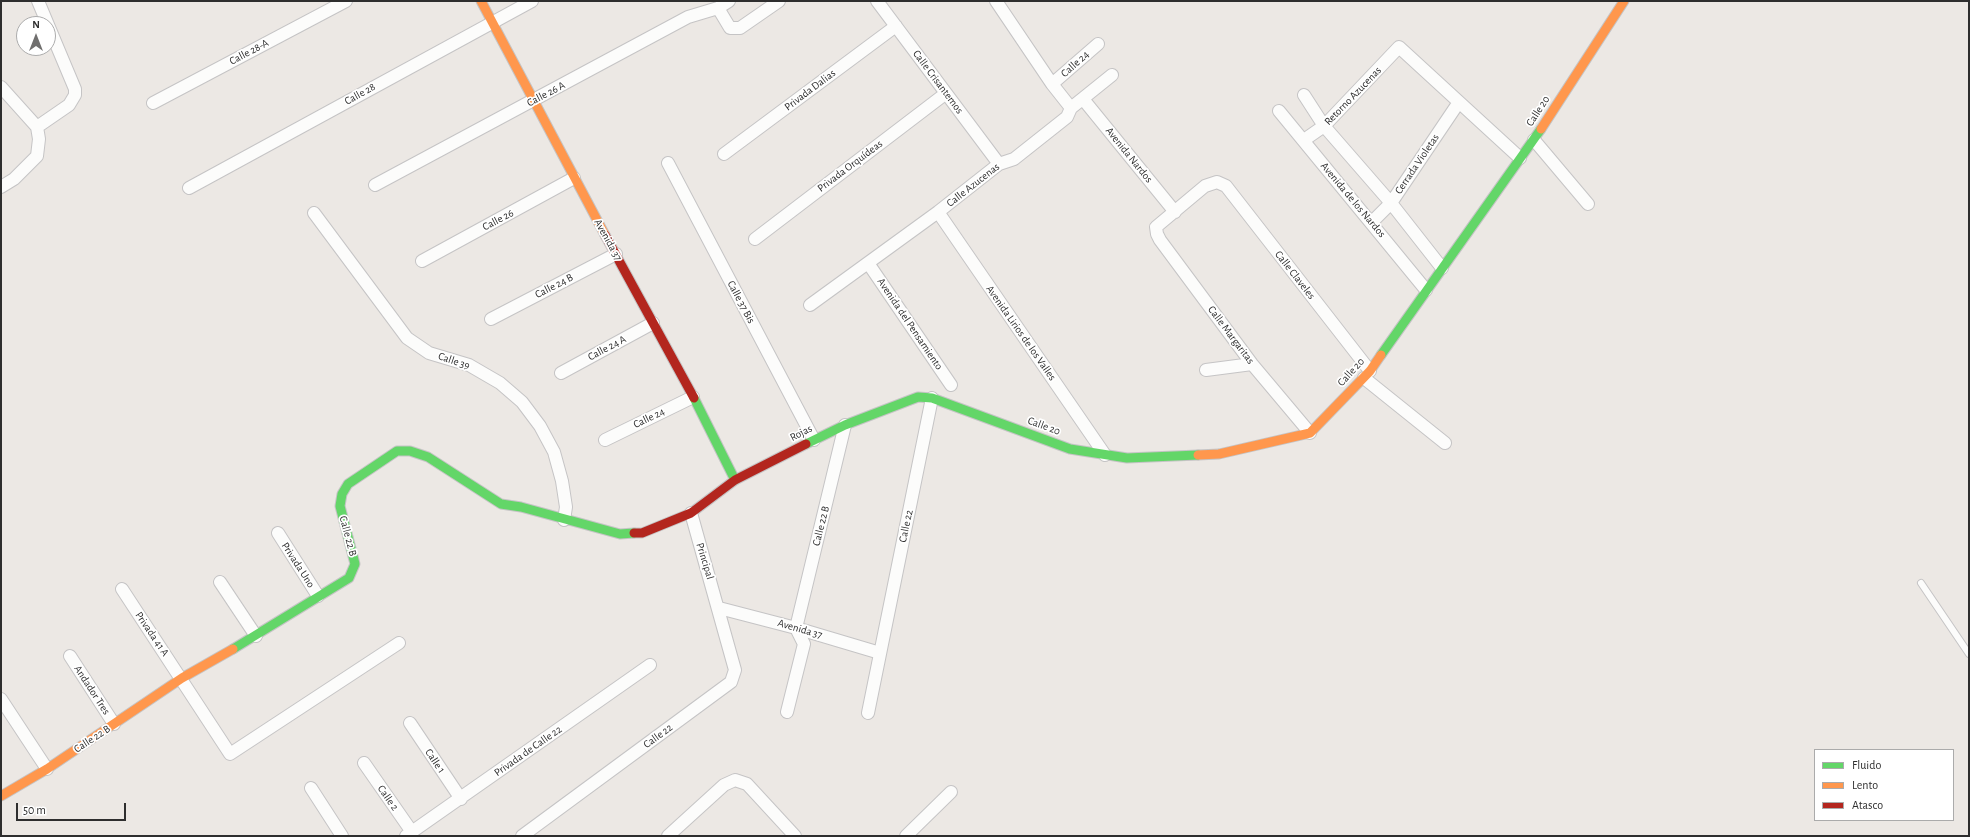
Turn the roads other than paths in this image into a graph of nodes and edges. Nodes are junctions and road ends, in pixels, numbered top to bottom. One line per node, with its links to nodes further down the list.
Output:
1 (38, 1): 26 (street)
2 (346, 1): 22 (street, Calle 28-A)
3 (481, 1): 11 (street, Avenida 37)
4 (532, 1): 11 (street, Calle 28)
5 (729, 1): 10 (street, Calle 26 A)
6 (779, 1): 10 (street)
7 (877, 1): 12 (street, Calle Crisantemos)
8 (996, 1): 15 (street)
9 (1624, 1): 28 (street, Calle 20)
10 (718, 8): 20 (street, Calle 26 A)
11 (492, 22): 20 (street, Avenida 37); 36 (street, Calle 28)
12 (896, 26): 17 (street, Calle Crisantemos); 29 (street, Privada Dalias)
13 (1098, 44): 15 (street, Calle 24)
14 (1112, 75): 19 (street, Calle Azucenas)
15 (1052, 84): 23 (street)
16 (1, 88): 26 (street)
17 (945, 94): 32 (street, Calle Crisantemos); 43 (street, Privada Orquídeas)
18 (1304, 95): 25 (street)
19 (1083, 99): 23 (street, Calle Azucenas); 40 (street, Avenida Nardos)
20 (534, 100): 33 (street, Avenida 37); 34 (street, Calle 26 A)
21 (1459, 102): 25 (street, Retorno Azucenas); 30 (street); 37 (street, Cerrada Violetas)
22 (153, 103)
23 (1071, 108): 32 (street, Calle Azucenas)
24 (1279, 111): 27 (street, Avenida de los Nardos)
25 (1324, 126): 27 (street, Retorno Azucenas); 37 (street)
26 (37, 127): 35 (street)
27 (1304, 140): 42 (street, Avenida de los Nardos)
28 (1534, 140): 30 (street, Calle 20); 38 (street)
29 (724, 154)
30 (1520, 158): 47 (street, Calle 20)
31 (668, 163): 62 (street, Calle 37 Bis)
32 (999, 164): 39 (street, Calle Azucenas)
33 (574, 178): 44 (street, Avenida 37); 45 (street, Calle 26)
34 (375, 185)
35 (1, 187)
36 (189, 188)
37 (1391, 203): 42 (street, Cerrada Violetas); 47 (street)
38 (1588, 204)
39 (938, 212): 46 (street, Calle Azucenas); 64 (street, Avenida Lirios de los Valles)
40 (1175, 212): 52 (street, Calle Margaritas); 55 (street, Calle Claveles)
41 (314, 213): 67 (street, Calle 39)
42 (1372, 222): 48 (street, Avenida de los Nardos)
43 (755, 239)
44 (616, 254): 50 (street, Calle 24 B); 51 (street, Avenida 37)
45 (422, 261)
46 (868, 263): 49 (street, Calle Azucenas); 56 (street, Avenida del Pensamiento)
47 (1442, 268): 48 (street, Calle 20)
48 (1426, 290): 55 (street, Calle 20)
49 (810, 305)
50 (491, 319)
51 (653, 324): 54 (street, Calle 24 A); 57 (street, Avenida 37)
52 (1252, 364): 53 (street); 60 (street, Calle Margaritas)
53 (1206, 370)
54 (561, 373)
55 (1367, 374): 60 (street, Calle 20); 63 (street, Calle Claveles)
56 (951, 385)
57 (693, 396): 61 (street, Calle 24); 65 (street, Avenida 37)
58 (932, 398): 59 (street, Rojas); 64 (street, Calle 20); 77 (street, Calle 22)
59 (845, 425): 62 (street, Rojas); 74 (street, Calle 22 B)
60 (1310, 433): 64 (street, Calle 20)
61 (605, 440)
62 (814, 440): 65 (street, Rojas)
63 (1444, 443)
64 (1104, 454)
65 (735, 480): 66 (street, Rojas)
66 (691, 513): 67 (street, Calle 22 B); 73 (street, Principal)
67 (564, 520): 72 (street, Calle 22 B)
68 (278, 534): 72 (street, Privada Uno)
69 (220, 582): 75 (street)
70 (1921, 583): 78 (lane)
71 (122, 589): 81 (street, Privada 41 A)
72 (318, 596): 75 (street, Calle 22 B)
73 (719, 608): 74 (street, Avenida 37); 95 (street, Calle 22)
74 (796, 628): 77 (street, Avenida 37); 83 (street)
75 (256, 636): 81 (street, Calle 22 B)
76 (399, 643): 81 (street, Privada 41 A)
77 (880, 653): 84 (street)
78 (1969, 654)
79 (70, 656): 86 (street, Andador Tres)
80 (650, 665): 92 (street, Privada de Calle 22)
81 (182, 678): 86 (street, Calle 22 B)
82 (1, 700): 88 (street)
83 (787, 712)
84 (868, 713)
85 (410, 723): 92 (street, Calle 1)
86 (114, 724): 88 (street, Calle 22 B)
87 (364, 764): 93 (street, Calle 2)
88 (47, 769): 91 (street, Calle 22 B)
89 (311, 788): 94 (street)
90 (952, 792): 98 (street)
91 (1, 796)
92 (461, 798): 93 (street, Privada de Calle 22)
93 (409, 834)
94 (342, 836)
95 (522, 836)
96 (668, 836): 97 (street)
97 (796, 836)
98 (906, 836)

